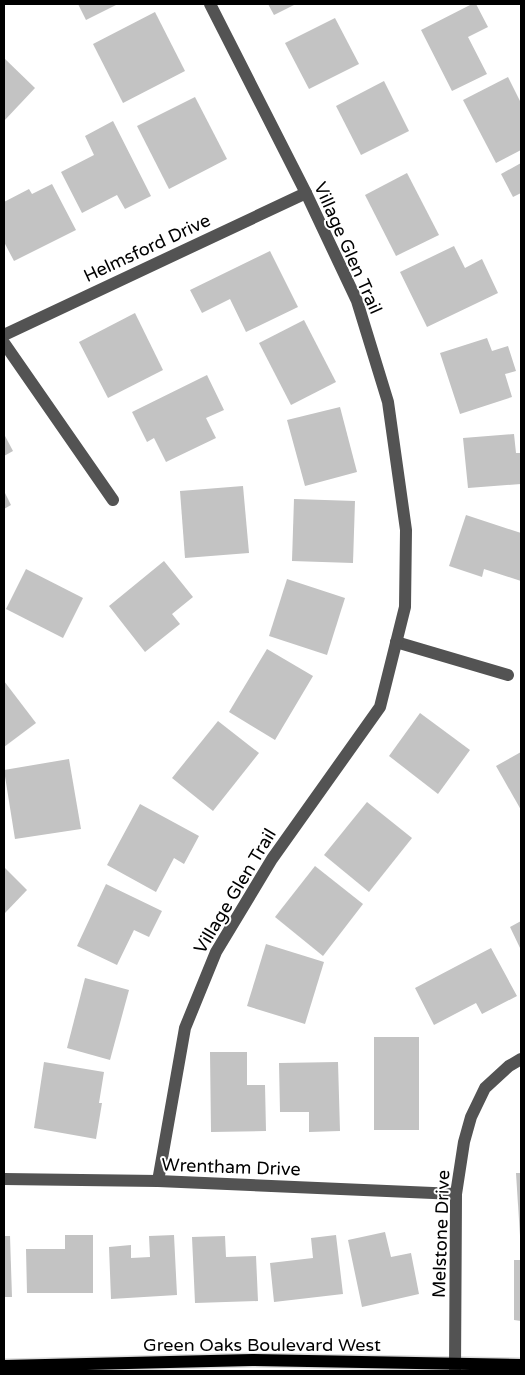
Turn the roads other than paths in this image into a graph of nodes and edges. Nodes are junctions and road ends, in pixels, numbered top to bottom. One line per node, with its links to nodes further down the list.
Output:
1 (210, 4): 2 (street, Village Glen Trail)
2 (306, 193): 3 (street, Helmsford Drive); 6 (street, Village Glen Trail)
3 (4, 336)
4 (4, 344): 5 (street)
5 (113, 500)
6 (396, 642): 7 (street); 10 (street, Village Glen Trail)
7 (508, 675)
8 (521, 1059): 11 (street, Melstone Drive)
9 (4, 1179): 10 (street, Wrentham Drive)
10 (158, 1181): 11 (street, Wrentham Drive)
11 (456, 1194): 14 (street, Melstone Drive)
12 (521, 1365): 14 (main road, Green Oaks Boulevard West)
13 (4, 1366): 14 (main road, Green Oaks Boulevard West)
14 (455, 1367)

